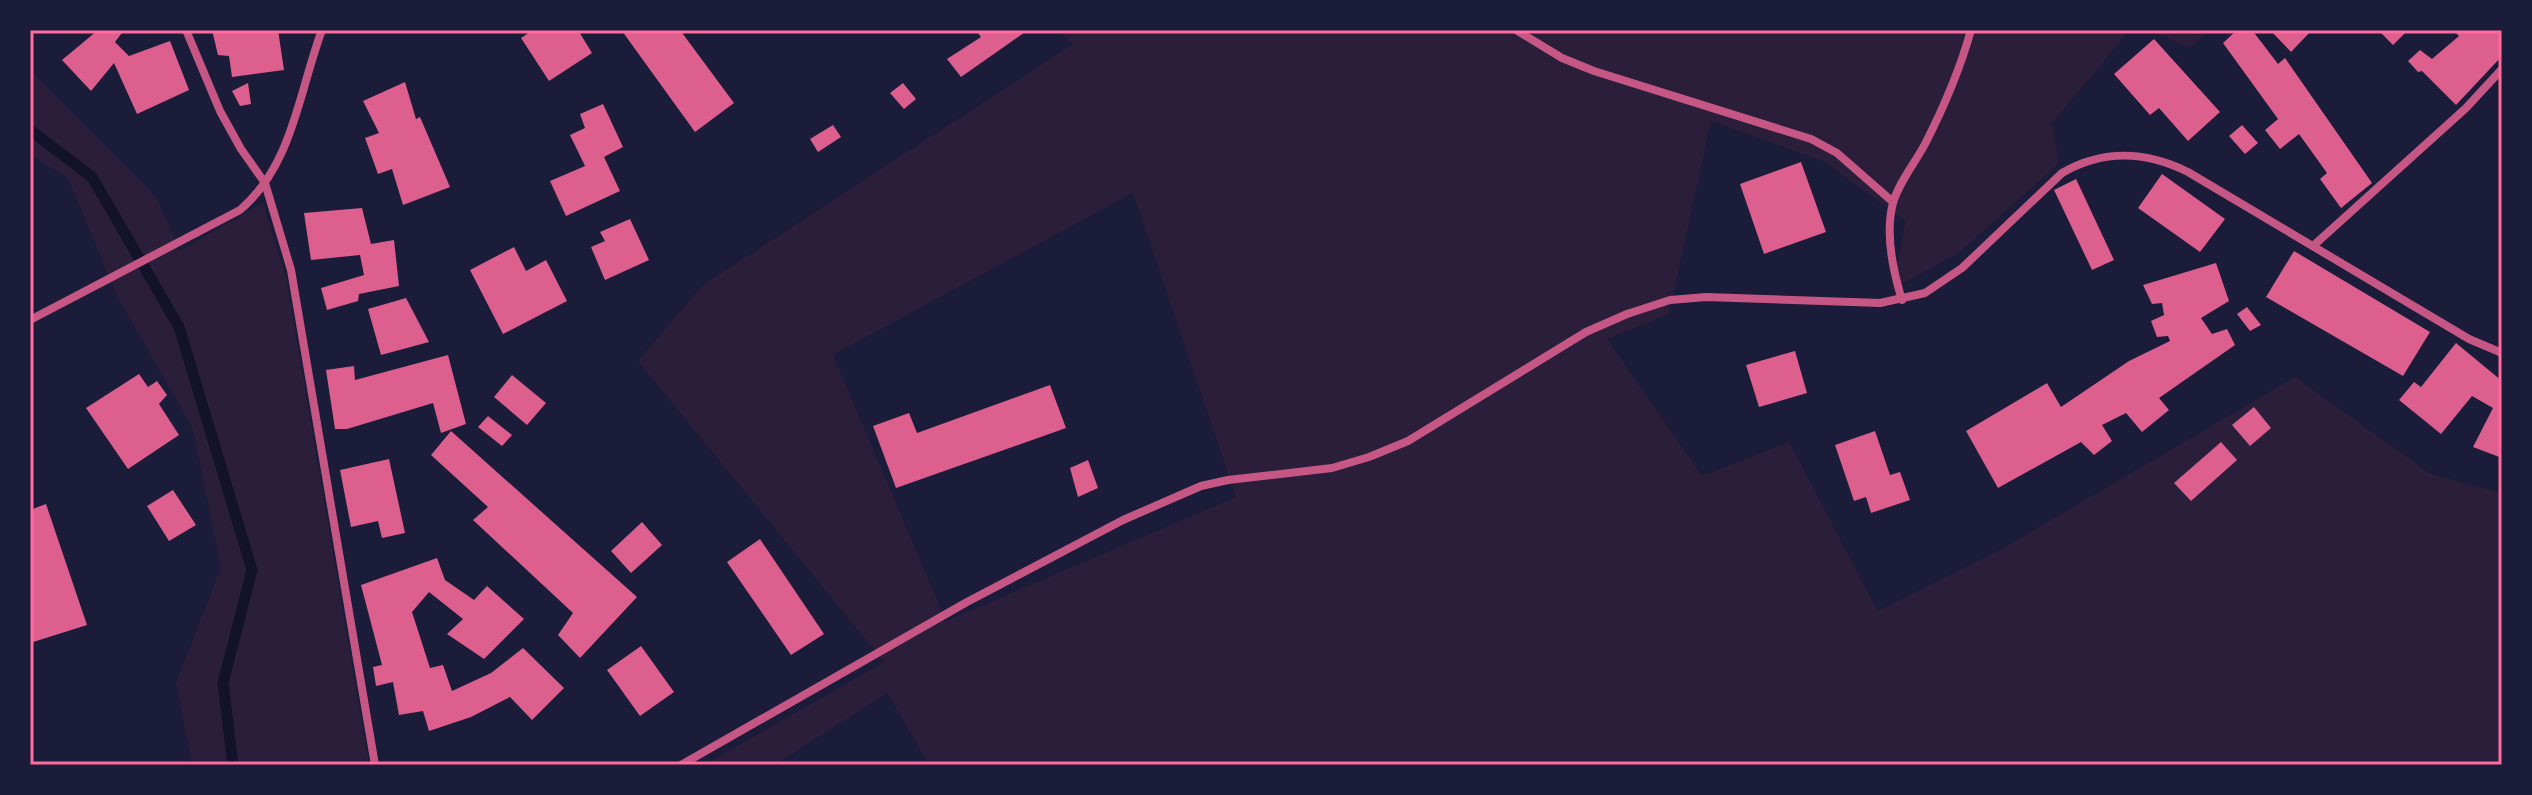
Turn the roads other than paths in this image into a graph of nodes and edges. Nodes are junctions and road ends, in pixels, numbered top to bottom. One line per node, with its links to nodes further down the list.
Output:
1 (186, 30): 6 (street)
2 (322, 30): 6 (street)
3 (1516, 30): 7 (street)
4 (1971, 30): 7 (street)
5 (2502, 69): 8 (street)
6 (265, 183): 10 (street); 12 (street)
7 (1893, 202): 9 (street)
8 (2313, 246): 9 (street); 11 (street)
9 (1902, 300): 13 (street)
10 (30, 320)
11 (2502, 353)
12 (375, 765)
13 (681, 765)

